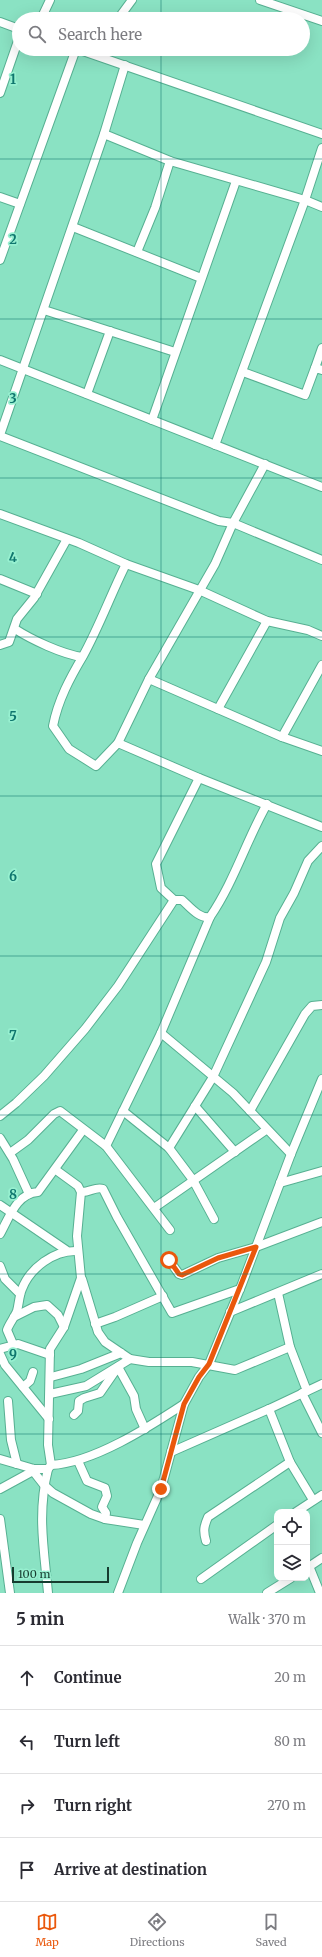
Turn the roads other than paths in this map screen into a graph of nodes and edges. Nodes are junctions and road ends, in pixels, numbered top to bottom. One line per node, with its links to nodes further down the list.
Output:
1 (50, 0): 4 (street)
2 (132, 0): 5 (street)
3 (260, 0): 6 (street)
4 (44, 12)
5 (123, 12)
6 (295, 12)
7 (310, 17): 8 (street)
8 (322, 21)
9 (0, 22): 10 (street)
10 (12, 27)
11 (13, 56): 15 (street)
12 (74, 56): 23 (street)
13 (106, 56): 14 (street)
14 (125, 65): 16 (street); 17 (street)
15 (0, 93)
16 (104, 134): 19 (street); 25 (street)
17 (322, 134)
18 (322, 148): 22 (street)
19 (170, 161): 20 (street); 26 (street)
20 (236, 181): 22 (street); 28 (street)
21 (0, 197): 23 (street)
22 (305, 200): 24 (street); 36 (street)
23 (20, 204): 27 (street)
24 (322, 207)
25 (73, 227): 26 (street); 29 (street)
26 (137, 252): 28 (street)
27 (0, 260)
28 (201, 278): 32 (street)
29 (44, 310): 30 (street); 34 (street)
30 (110, 331): 32 (street); 37 (street)
31 (322, 348): 35 (street)
32 (176, 352): 38 (street)
33 (0, 360): 34 (street)
34 (23, 369): 37 (street); 39 (street)
35 (319, 369): 36 (street)
36 (243, 372): 40 (street)
37 (87, 394): 38 (street)
38 (152, 420): 40 (street)
39 (0, 434): 44 (street)
40 (215, 444): 41 (street)
41 (265, 464): 42 (street); 44 (street)
42 (322, 487)
43 (0, 514): 45 (street)
44 (233, 523): 46 (street); 49 (street)
45 (67, 539): 47 (street); 50 (street)
46 (322, 560)
47 (126, 564): 49 (street); 55 (street)
48 (0, 579): 50 (street)
49 (199, 590): 51 (street); 57 (street)
50 (37, 594): 52 (street)
51 (268, 621): 53 (street); 58 (street)
52 (15, 629): 54 (street); 55 (street)
53 (322, 636)
54 (0, 645)
55 (82, 657): 60 (street)
56 (322, 665): 59 (street)
57 (149, 679): 58 (street); 60 (street)
58 (218, 709): 59 (street)
59 (282, 736): 61 (street)
60 (118, 743): 62 (street)
61 (322, 751)
62 (199, 778): 63 (street); 66 (street)
63 (267, 804): 64 (street); 67 (street)
64 (322, 827)
65 (322, 846): 70 (street)
66 (174, 900): 67 (street); 75 (street)
67 (210, 917): 69 (street)
68 (322, 1005): 74 (street)
69 (161, 1033): 70 (street); 73 (street)
70 (213, 1077): 72 (street); 74 (street)
71 (322, 1079): 83 (street)
72 (195, 1106): 80 (street); 81 (street)
73 (123, 1111): 79 (street); 80 (street)
74 (250, 1111): 77 (street)
75 (0, 1116)
76 (83, 1130): 79 (street); 82 (street); 84 (street)
77 (266, 1130): 81 (street); 83 (street)
78 (0, 1138): 82 (street)
79 (106, 1146): 91 (street)
80 (169, 1148): 86 (street)
81 (235, 1152): 86 (street)
82 (10, 1153): 89 (street)
83 (291, 1154): 87 (street)
84 (56, 1170): 88 (street); 89 (street)
85 (322, 1171): 87 (street)
86 (193, 1180): 91 (street); 93 (street)
87 (280, 1183): 97 (street)
88 (81, 1192): 99 (street); 107 (street)
89 (29, 1194): 92 (street)
90 (0, 1205): 92 (street)
91 (154, 1208): 95 (street)
92 (11, 1214): 96 (street); 98 (street)
93 (214, 1219)
94 (322, 1222): 97 (street)
95 (170, 1230)
96 (0, 1234)
97 (256, 1247): 100 (street); 104 (street)
98 (66, 1250): 99 (street); 106 (street)
99 (78, 1251): 103 (street)
100 (169, 1260)
101 (0, 1266): 106 (street)
102 (321, 1276): 105 (street)
103 (82, 1278): 110 (street); 111 (street)
104 (240, 1289): 107 (street); 108 (street)
105 (278, 1293): 108 (street); 113 (street)
106 (20, 1294): 109 (street)
107 (163, 1296): 110 (street)
108 (230, 1312): 120 (street)
109 (14, 1316): 111 (street); 112 (street)
110 (95, 1324): 115 (street)
111 (64, 1327): 117 (street)
112 (13, 1344): 114 (street); 117 (street)
113 (290, 1347): 120 (street); 126 (street)
114 (0, 1349)
115 (121, 1353): 118 (street); 123 (street)
116 (0, 1354): 119 (street)
117 (50, 1355): 123 (street)
118 (130, 1359): 120 (street); 121 (street)
119 (2, 1364): 125 (street)
120 (209, 1364): 129 (street)
121 (118, 1367): 127 (street); 131 (street); 133 (street)
122 (33, 1372): 125 (street)
123 (51, 1377): 127 (street)
124 (322, 1384): 126 (street)
125 (23, 1387): 132 (street)
126 (304, 1392): 130 (street); 134 (street)
127 (50, 1394): 132 (street)
128 (8, 1401): 139 (street)
129 (184, 1404): 133 (street); 135 (street)
130 (270, 1409): 135 (street); 138 (street)
131 (74, 1415)
132 (49, 1419): 140 (street)
133 (145, 1429): 137 (street)
134 (322, 1433)
135 (171, 1452): 149 (street)
136 (0, 1459): 139 (street)
137 (78, 1461): 140 (street); 148 (street)
138 (290, 1462): 145 (street); 151 (street)
139 (17, 1464): 141 (street)
140 (50, 1467): 141 (street); 142 (street)
141 (33, 1470): 142 (street); 143 (street)
142 (44, 1486): 148 (street); 158 (street)
143 (0, 1489)
144 (322, 1494): 145 (street)
145 (313, 1500): 146 (street)
146 (300, 1509)
147 (0, 1519): 157 (street)
148 (106, 1519): 149 (street)
149 (144, 1525): 159 (street)
150 (274, 1527): 155 (street)
151 (206, 1541)
152 (322, 1558): 153 (street)
153 (310, 1566)
154 (310, 1571): 161 (street)
155 (201, 1579)
156 (286, 1581): 160 (street)
157 (10, 1593)
158 (48, 1593)
159 (118, 1593)
160 (268, 1593)
161 (320, 1593)

